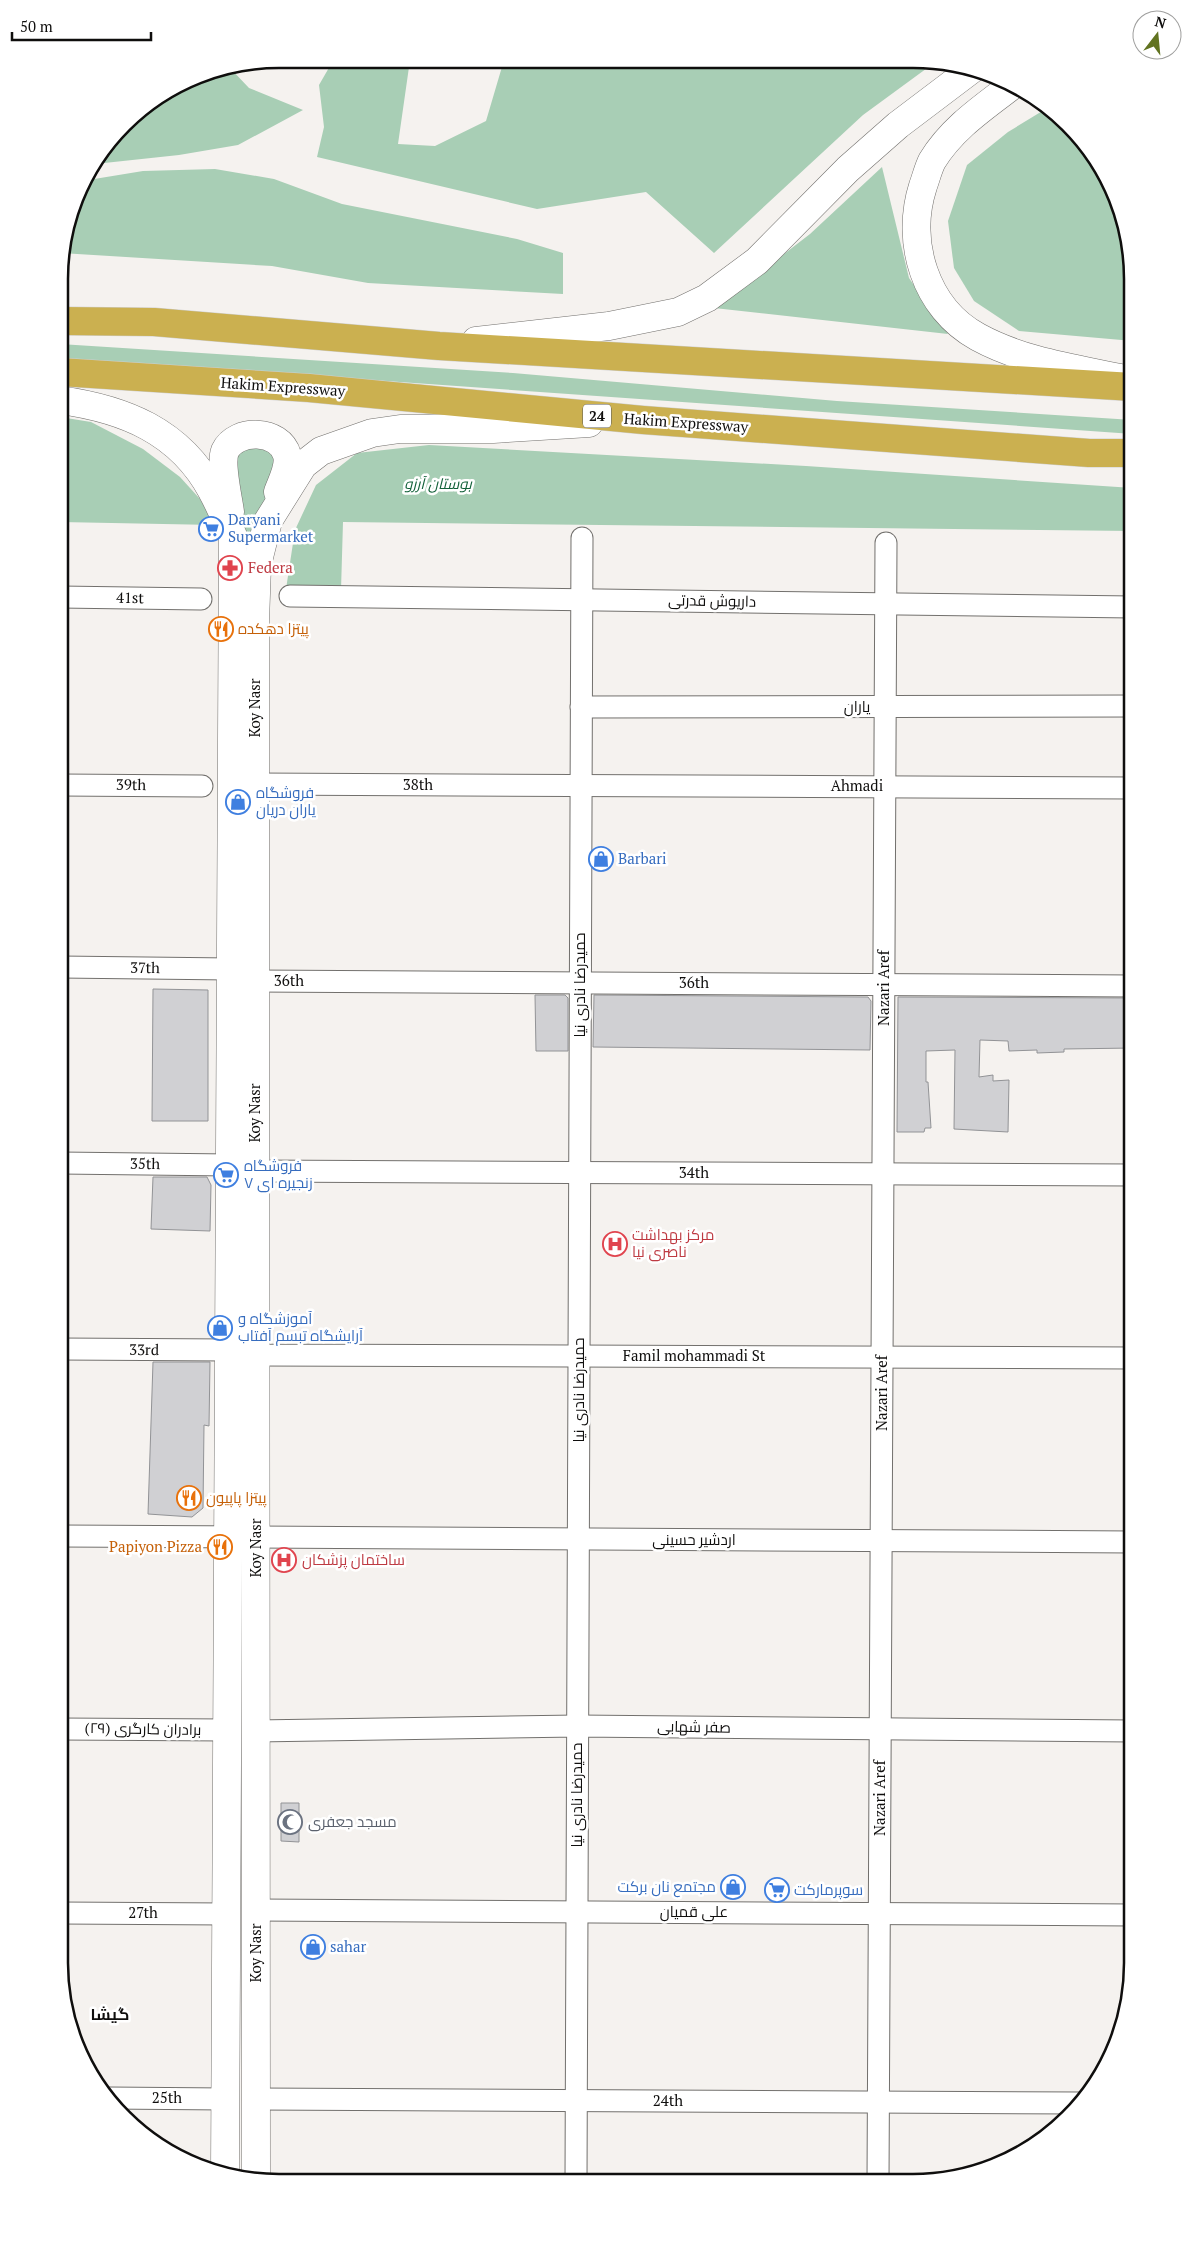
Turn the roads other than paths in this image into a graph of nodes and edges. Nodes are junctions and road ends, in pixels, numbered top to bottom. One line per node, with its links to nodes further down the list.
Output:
1 (964, 74): 6 (main road)
2 (1007, 89): 8 (main road)
3 (68, 307): 5 (highway)
4 (68, 321): 5 (highway)
5 (154, 322): 6 (highway)
6 (439, 346): 9 (highway)
7 (68, 373): 11 (highway, Hakim Expressway / 24)
8 (1124, 379)
9 (1124, 386)
10 (68, 402): 16 (main road, Koy Nasr)
11 (643, 420): 12 (highway, Hakim Expressway / 24); 15 (main road, Koy Nasr)
12 (1089, 453): 13 (highway, Hakim Expressway / 24); 14 (highway)
13 (1124, 454)
14 (1124, 458)
15 (268, 520): 16 (main road); 29 (main road, Koy Nasr)
16 (233, 536): 35 (main road, Koy Nasr)
17 (582, 538): 22 (street, حمیدرضا نادری نیا)
18 (886, 543): 23 (street, Nazari Aref)
19 (290, 596): 22 (street, داریوش قدرتی)
20 (68, 597): 21 (street, 41st)
21 (201, 599)
22 (581, 600): 23 (street, داریوش قدرتی); 27 (street, حمیدرضا نادری نیا)
23 (885, 604): 24 (street, داریوش قدرتی); 25 (street, Nazari Aref)
24 (1124, 607)
25 (885, 706): 26 (street, یاران); 27 (street, یاران); 32 (street, Nazari Aref)
26 (1124, 706)
27 (581, 707): 31 (street, حمیدرضا نادری نیا)
28 (68, 784): 30 (street, 39th)
29 (255, 784): 31 (street, 38th); 36 (main road, Koy Nasr)
30 (202, 786)
31 (581, 786): 32 (street, Ahmadi); 37 (street, حمیدرضا نادری نیا)
32 (885, 786): 33 (street, Ahmadi); 38 (street, Nazari Aref)
33 (1124, 788)
34 (68, 967): 35 (street, 37th)
35 (231, 969): 41 (main road, Koy Nasr)
36 (255, 981): 37 (street, 36th); 41 (main road, Koy Nasr)
37 (580, 983): 38 (street, 36th); 42 (street, حمیدرضا نادری نیا)
38 (884, 985): 39 (street, 36th); 43 (street, Nazari Aref)
39 (1124, 986)
40 (68, 1163): 41 (street, 35th)
41 (243, 1168): 42 (street, 34th); 46 (main road, Koy Nasr); 47 (main road, Koy Nasr)
42 (579, 1172): 43 (street, 34th); 48 (street, حمیدرضا نادری نیا)
43 (883, 1174): 44 (street, 34th); 49 (street, Nazari Aref)
44 (1124, 1175)
45 (68, 1349): 46 (street, 33rd)
46 (229, 1350): 47 (street, 33rd); 52 (main road, Koy Nasr)
47 (256, 1354): 48 (street, Famil mohammadi St); 53 (main road, Koy Nasr)
48 (579, 1356): 49 (street, Famil mohammadi St); 54 (street, حمیدرضا نادری نیا)
49 (882, 1357): 50 (street, Famil mohammadi St); 55 (street, Nazari Aref)
50 (1124, 1358)
51 (68, 1536): 52 (street, اردشیر حسینی)
52 (228, 1538): 53 (street, اردشیر حسینی); 60 (main road, Koy Nasr)
53 (256, 1538): 54 (street, اردشیر حسینی); 61 (main road, Koy Nasr)
54 (578, 1539): 55 (street, اردشیر حسینی); 57 (street, حمیدرضا نادری نیا)
55 (881, 1540): 56 (street, اردشیر حسینی); 59 (street, Nazari Aref)
56 (1124, 1542)
57 (577, 1726): 59 (street, صفر شهابی); 61 (street, صفر شهابی); 64 (street, حمیدرضا نادری نیا)
58 (68, 1729): 60 (street, برادران کارگری (۲۹))
59 (880, 1729): 62 (street, صفر شهابی); 66 (street, Nazari Aref)
60 (227, 1730): 67 (main road, Koy Nasr)
61 (256, 1731): 63 (main road, Koy Nasr)
62 (1124, 1731)
63 (256, 1910): 64 (street, علی قمیان); 71 (main road, Koy Nasr)
64 (577, 1912): 66 (street, علی قمیان); 72 (street, حمیدرضا نادری نیا)
65 (68, 1913): 67 (street, 27th)
66 (880, 1913): 68 (street, علی قمیان); 73 (street, Nazari Aref)
67 (226, 1914): 70 (main road, Koy Nasr)
68 (1124, 1915)
69 (117, 2098): 70 (street, 25th)
70 (226, 2099): 75 (main road, Koy Nasr)
71 (256, 2099): 72 (street, 24th); 76 (main road, Koy Nasr)
72 (576, 2100): 73 (street, 24th); 77 (street, حمیدرضا نادری نیا)
73 (878, 2102): 74 (street, 24th); 78 (street, Nazari Aref)
74 (1070, 2103)
75 (225, 2166)
76 (256, 2172)
77 (576, 2173)
78 (878, 2173)

